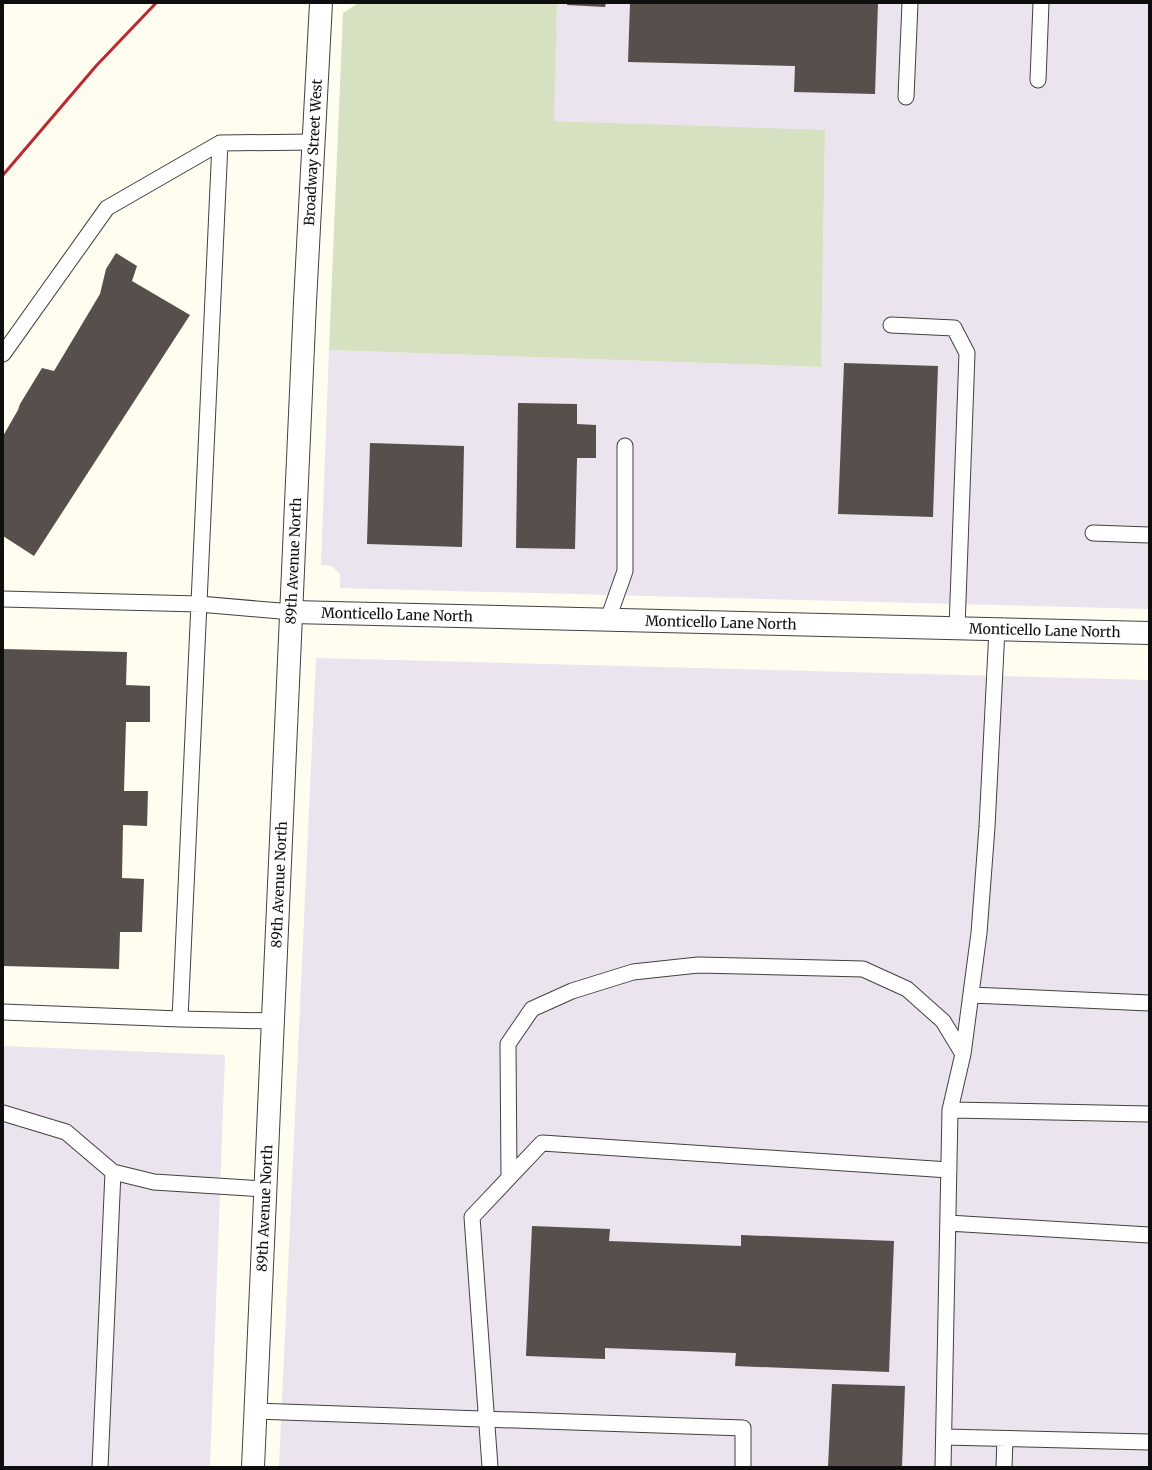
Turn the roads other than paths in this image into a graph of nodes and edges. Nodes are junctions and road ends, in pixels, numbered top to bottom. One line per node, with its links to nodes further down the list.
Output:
1 (321, 3): 6 (street, Broadway Street West)
2 (910, 3): 5 (lane)
3 (1042, 3): 4 (lane)
4 (1038, 80)
5 (906, 97)
6 (314, 142): 7 (lane); 8 (street, Broadway Street West)
7 (220, 143): 10 (lane); 15 (lane)
8 (305, 302): 16 (street, 89th Avenue North)
9 (891, 325): 18 (lane)
10 (3, 354)
11 (625, 446): 17 (lane)
12 (1093, 533): 13 (lane)
13 (1149, 535)
14 (3, 599): 15 (lane)
15 (199, 604): 16 (lane); 24 (lane)
16 (292, 612): 17 (street, Monticello Lane North); 25 (street, 89th Avenue North)
17 (608, 619): 18 (street, Monticello Lane North)
18 (957, 628): 19 (street, Monticello Lane North)
19 (997, 629): 20 (street, Monticello Lane North); 21 (lane)
20 (1149, 633)
21 (971, 995): 22 (lane); 26 (lane)
22 (1149, 1003)
23 (3, 1012): 24 (lane)
24 (180, 1019): 25 (lane)
25 (272, 1021): 33 (street, 89th Avenue North)
26 (963, 1054): 27 (lane); 32 (lane)
27 (950, 1110): 29 (lane); 30 (lane)
28 (3, 1113): 31 (lane)
29 (1149, 1114)
30 (949, 1170): 32 (lane); 34 (lane)
31 (114, 1172): 33 (lane); 41 (lane)
32 (509, 1177): 37 (lane)
33 (265, 1189): 36 (street, 89th Avenue North)
34 (948, 1223): 35 (lane); 38 (lane)
35 (1149, 1235)
36 (255, 1411): 37 (lane); 42 (street, 89th Avenue North)
37 (487, 1419): 43 (lane); 44 (lane)
38 (944, 1437): 39 (lane); 45 (lane)
39 (1005, 1439): 40 (lane); 46 (lane)
40 (1149, 1442)
41 (100, 1467)
42 (253, 1467)
43 (490, 1467)
44 (743, 1467)
45 (943, 1467)
46 (1004, 1467)

